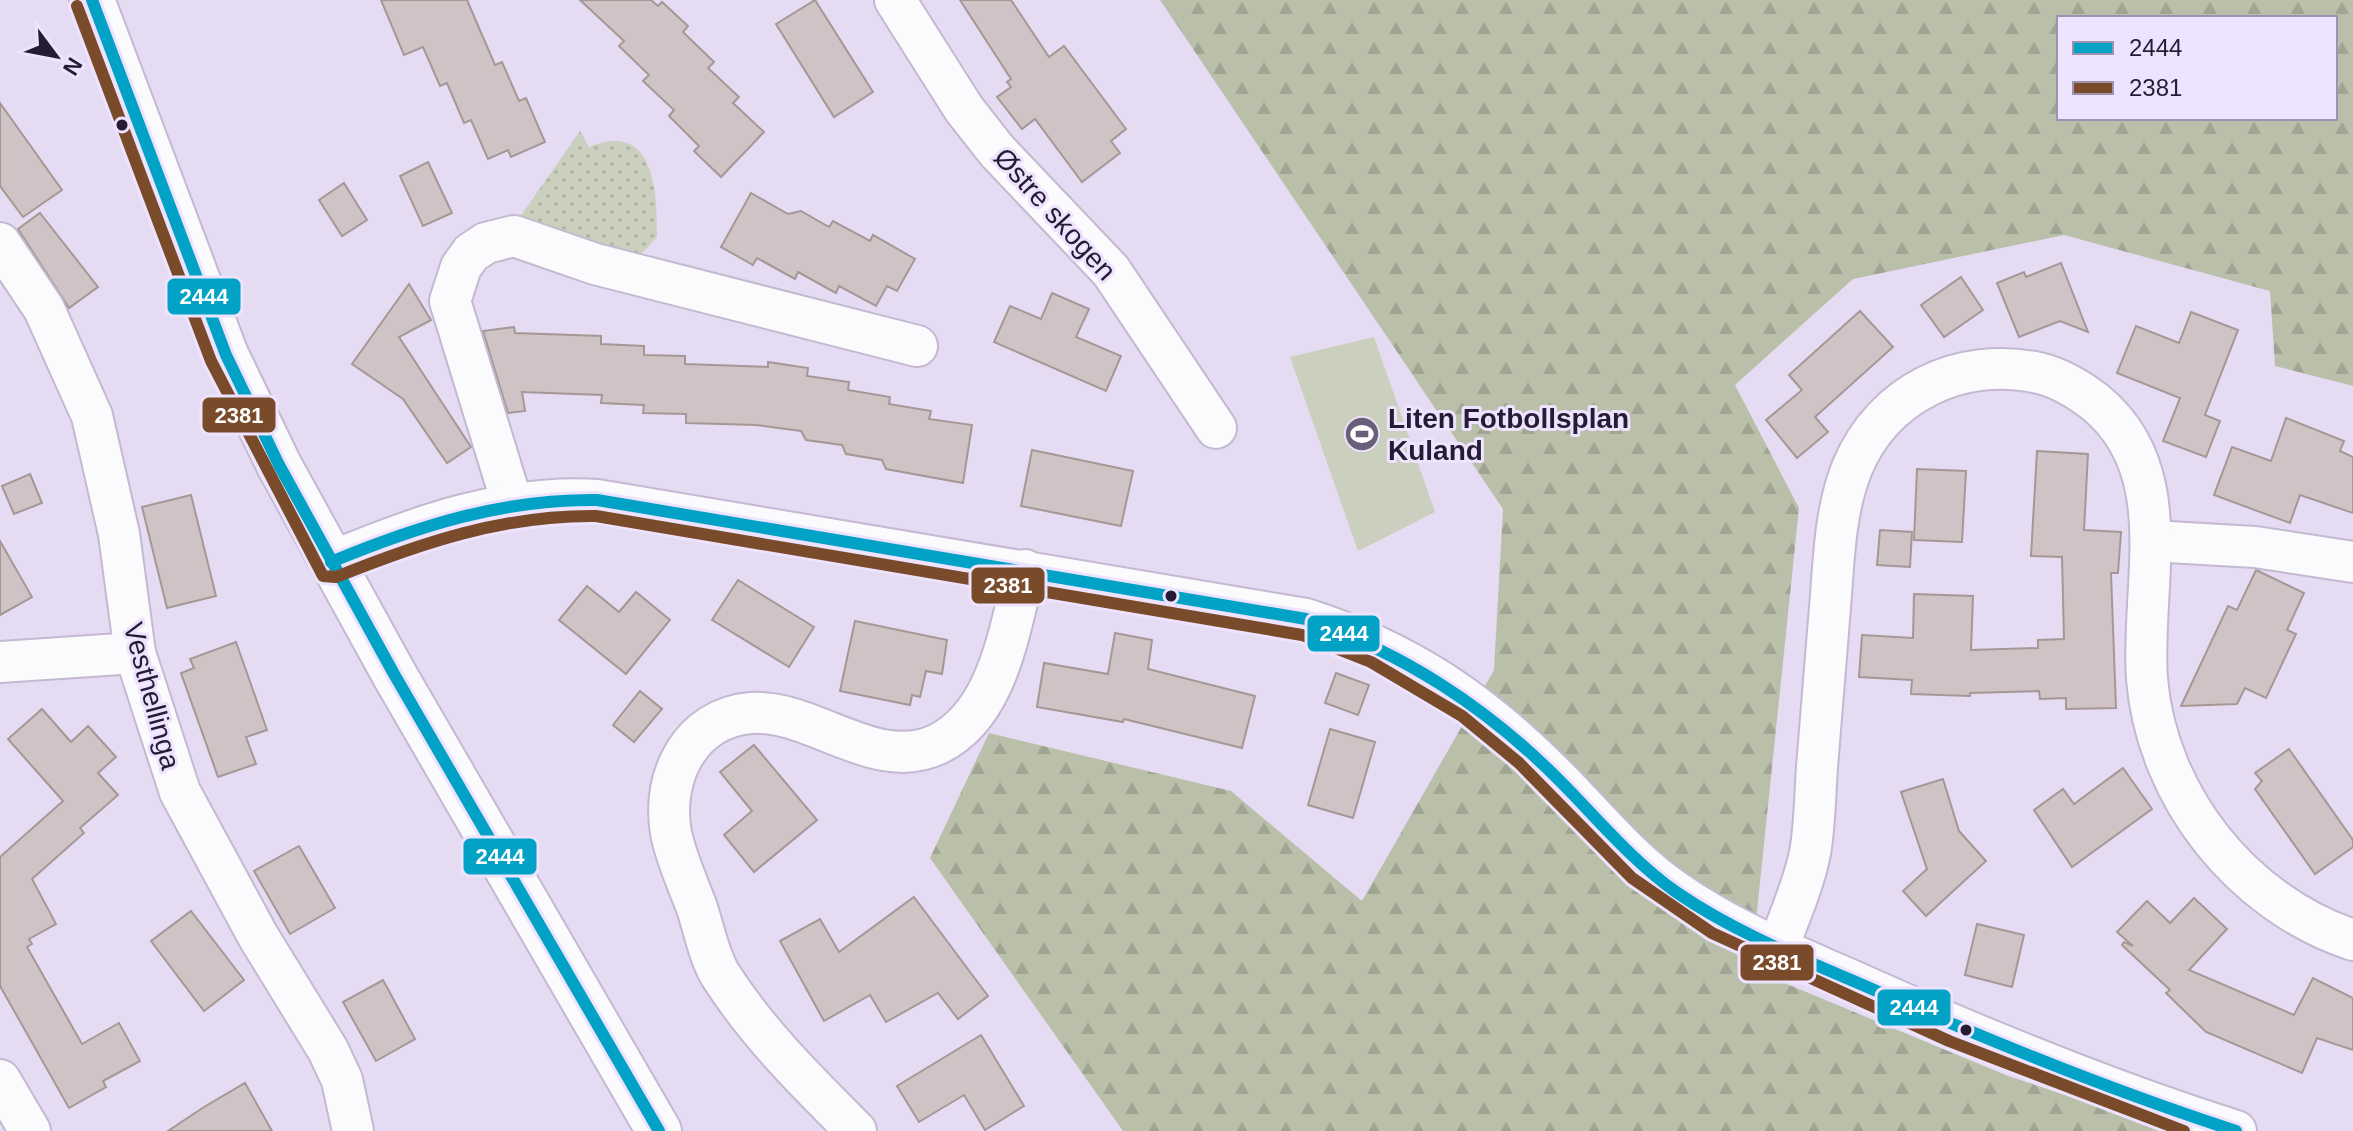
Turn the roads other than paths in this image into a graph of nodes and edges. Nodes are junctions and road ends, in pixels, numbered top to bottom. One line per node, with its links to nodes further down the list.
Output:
1 (92, 0): 8 (main road)
2 (895, 0): 5 (street, Østre skogen)
3 (0, 243): 11 (street, Vesthellinga)
4 (917, 346): 6 (street)
5 (1216, 428)
6 (512, 503): 8 (street); 10 (street)
7 (2151, 541): 9 (street); 13 (street); 14 (street)
8 (331, 562): 18 (main road)
9 (2353, 562)
10 (1025, 570): 14 (street); 19 (street)
11 (135, 653): 12 (street); 17 (street, Vesthellinga)
12 (0, 662)
13 (2353, 940)
14 (1778, 948): 20 (street)
15 (0, 1080): 16 (street)
16 (30, 1131)
17 (353, 1131)
18 (659, 1131)
19 (856, 1131)
20 (2236, 1131)

